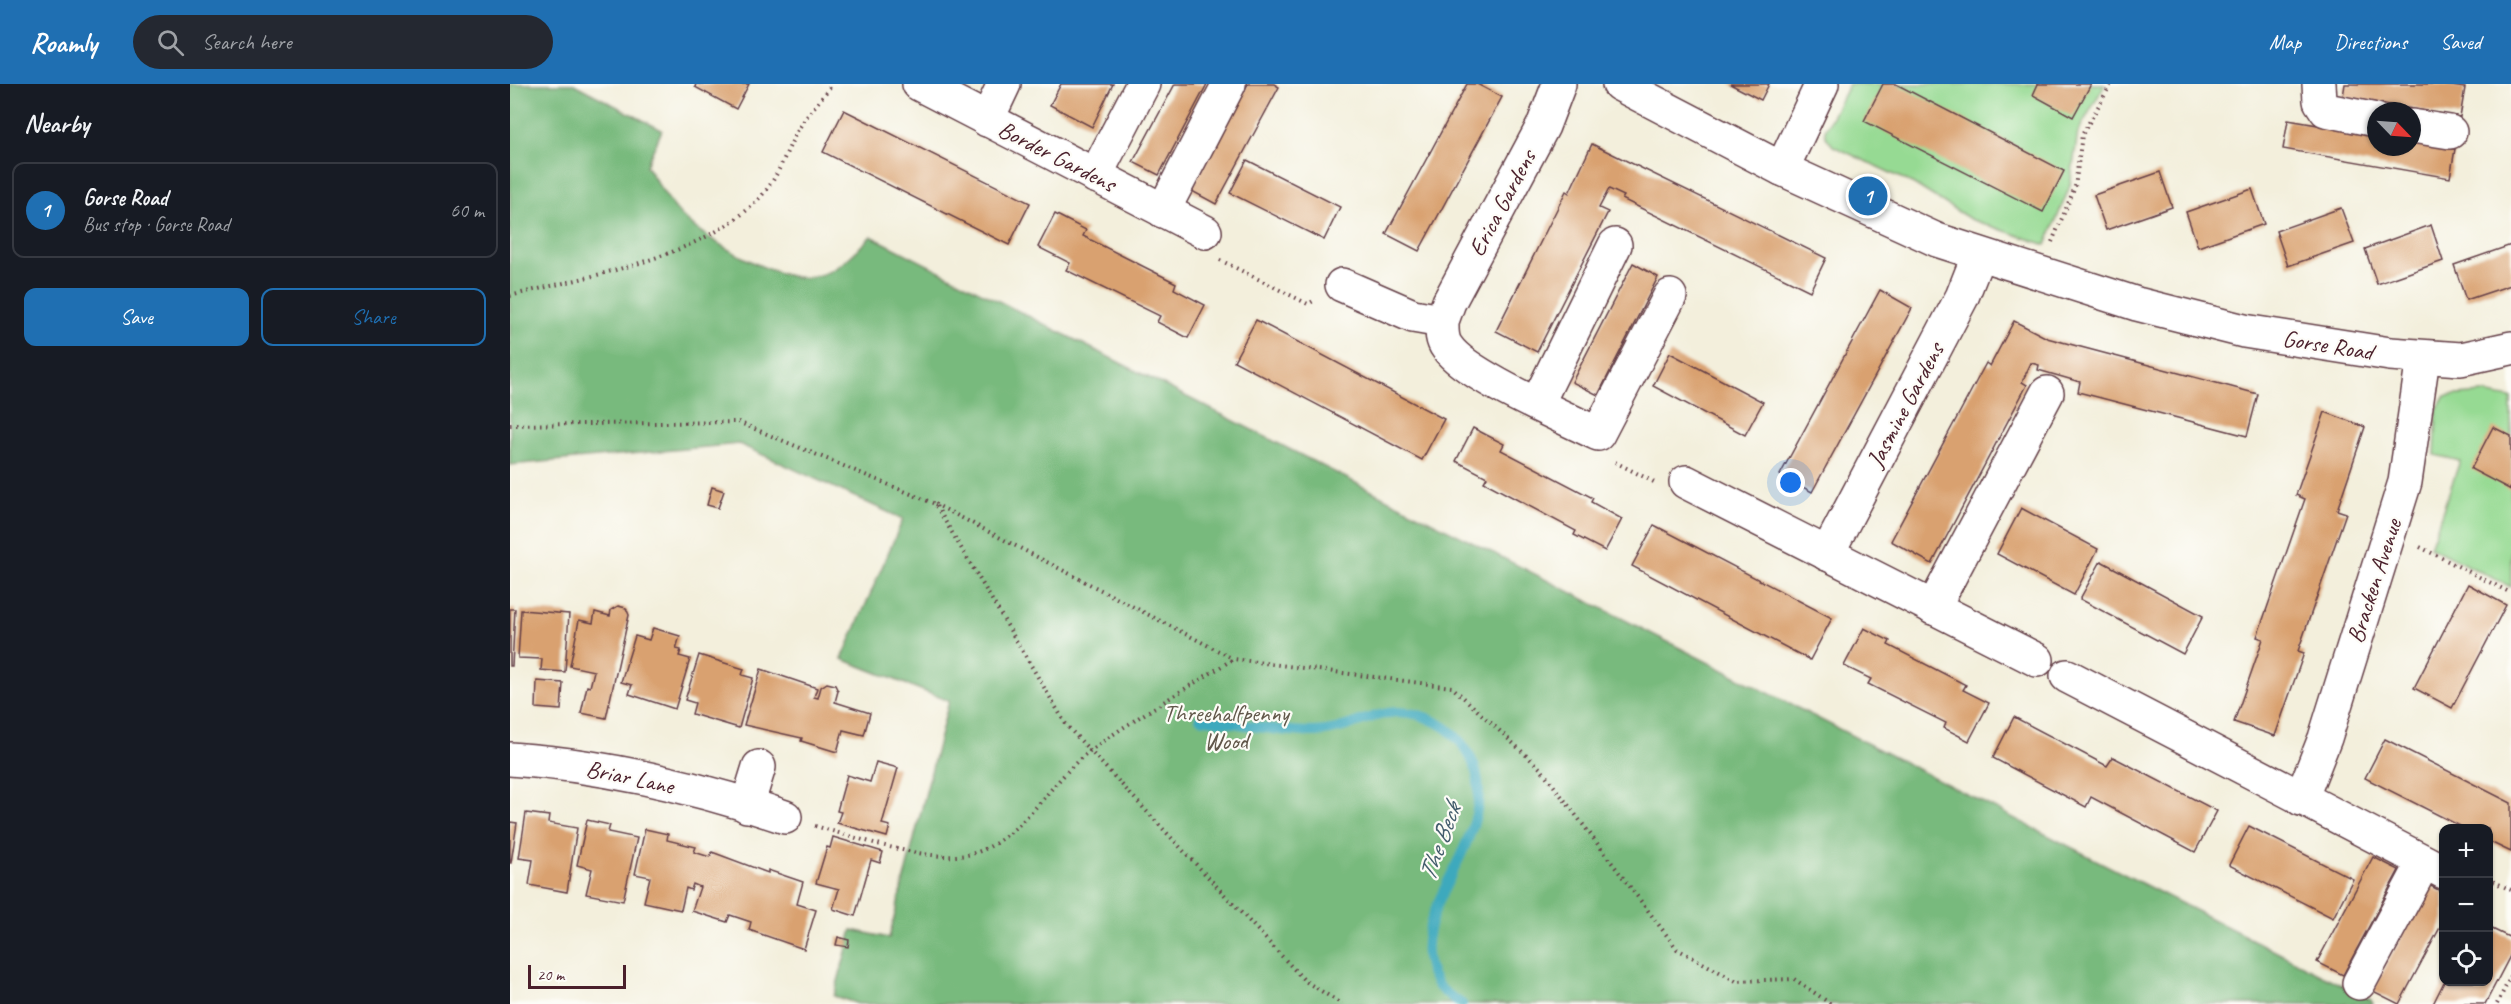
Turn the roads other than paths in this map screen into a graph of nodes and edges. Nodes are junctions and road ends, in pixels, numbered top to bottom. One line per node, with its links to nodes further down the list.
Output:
1 (919, 84): 10 (street)
2 (1004, 84): 10 (street, Border Gardens)
3 (1143, 84): 14 (street)
4 (1229, 84): 15 (street)
5 (1559, 84): 21 (street, Erica Gardens)
6 (1618, 84): 13 (street, Gorse Road)
7 (1822, 84): 13 (street)
8 (2319, 84): 9 (street)
9 (2367, 118)
10 (987, 120): 14 (street, Border Gardens)
11 (2421, 127): 12 (street)
12 (2450, 132)
13 (1782, 169): 18 (street, Gorse Road)
14 (1095, 176): 15 (street, Border Gardens)
15 (1163, 211): 16 (street, Border Gardens)
16 (1205, 232)
17 (1615, 245): 25 (street)
18 (1979, 254): 23 (street, Gorse Road); 27 (street, Jasmine Gardens)
19 (1342, 285): 21 (street)
20 (1670, 296): 25 (street)
21 (1442, 321): 25 (street)
22 (2511, 348): 23 (street, Gorse Road)
23 (2423, 358): 33 (street, Bracken Avenue)
24 (2046, 393): 28 (street)
25 (1537, 404)
26 (1686, 482): 27 (street)
27 (1827, 554): 28 (street)
28 (1933, 608): 29 (street)
29 (2037, 660)
30 (2067, 676): 33 (street)
31 (510, 759): 34 (street, Briar Lane)
32 (759, 766): 34 (street)
33 (2301, 799): 36 (street)
34 (747, 806): 35 (street, Briar Lane)
35 (785, 818)
36 (2434, 867): 37 (street)
37 (2359, 983)

